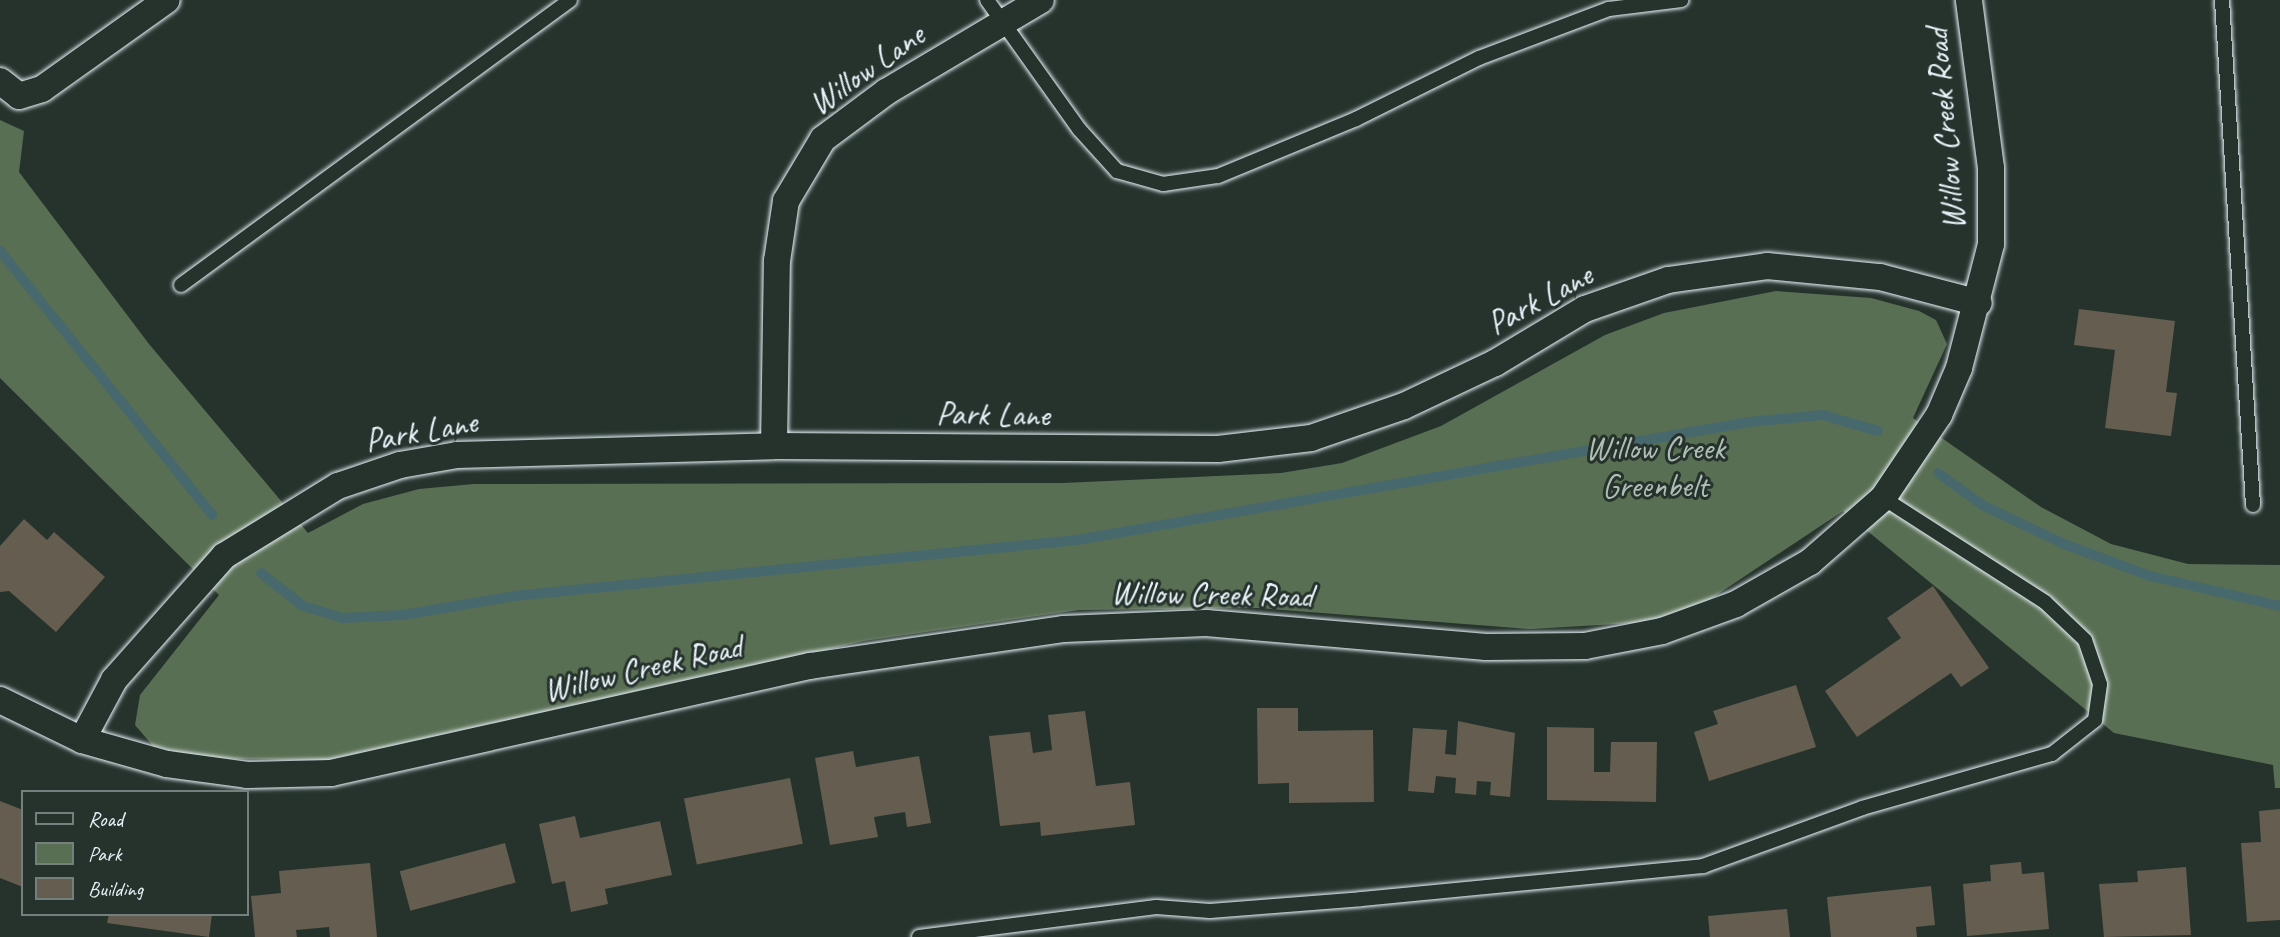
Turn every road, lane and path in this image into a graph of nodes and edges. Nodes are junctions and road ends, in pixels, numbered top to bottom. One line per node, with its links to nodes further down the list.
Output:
1 (167, 0): 9 (street)
2 (570, 0): 10 (lane)
3 (987, 0): 8 (lane)
4 (1041, 0): 8 (street, Willow Lane)
5 (1681, 0): 8 (lane)
6 (1969, 0): 11 (street, Willow Creek Road)
7 (2222, 0): 14 (lane)
8 (1003, 23): 12 (street, Willow Lane)
9 (10, 88)
10 (181, 285)
11 (1979, 303): 12 (street, Park Lane); 13 (street, Willow Creek Road)
12 (774, 446): 16 (street, Park Lane)
13 (1883, 498): 16 (street, Willow Creek Road); 17 (lane)
14 (2253, 505)
15 (0, 700): 16 (street, Willow Creek Road)
16 (82, 740)
17 (919, 937)

